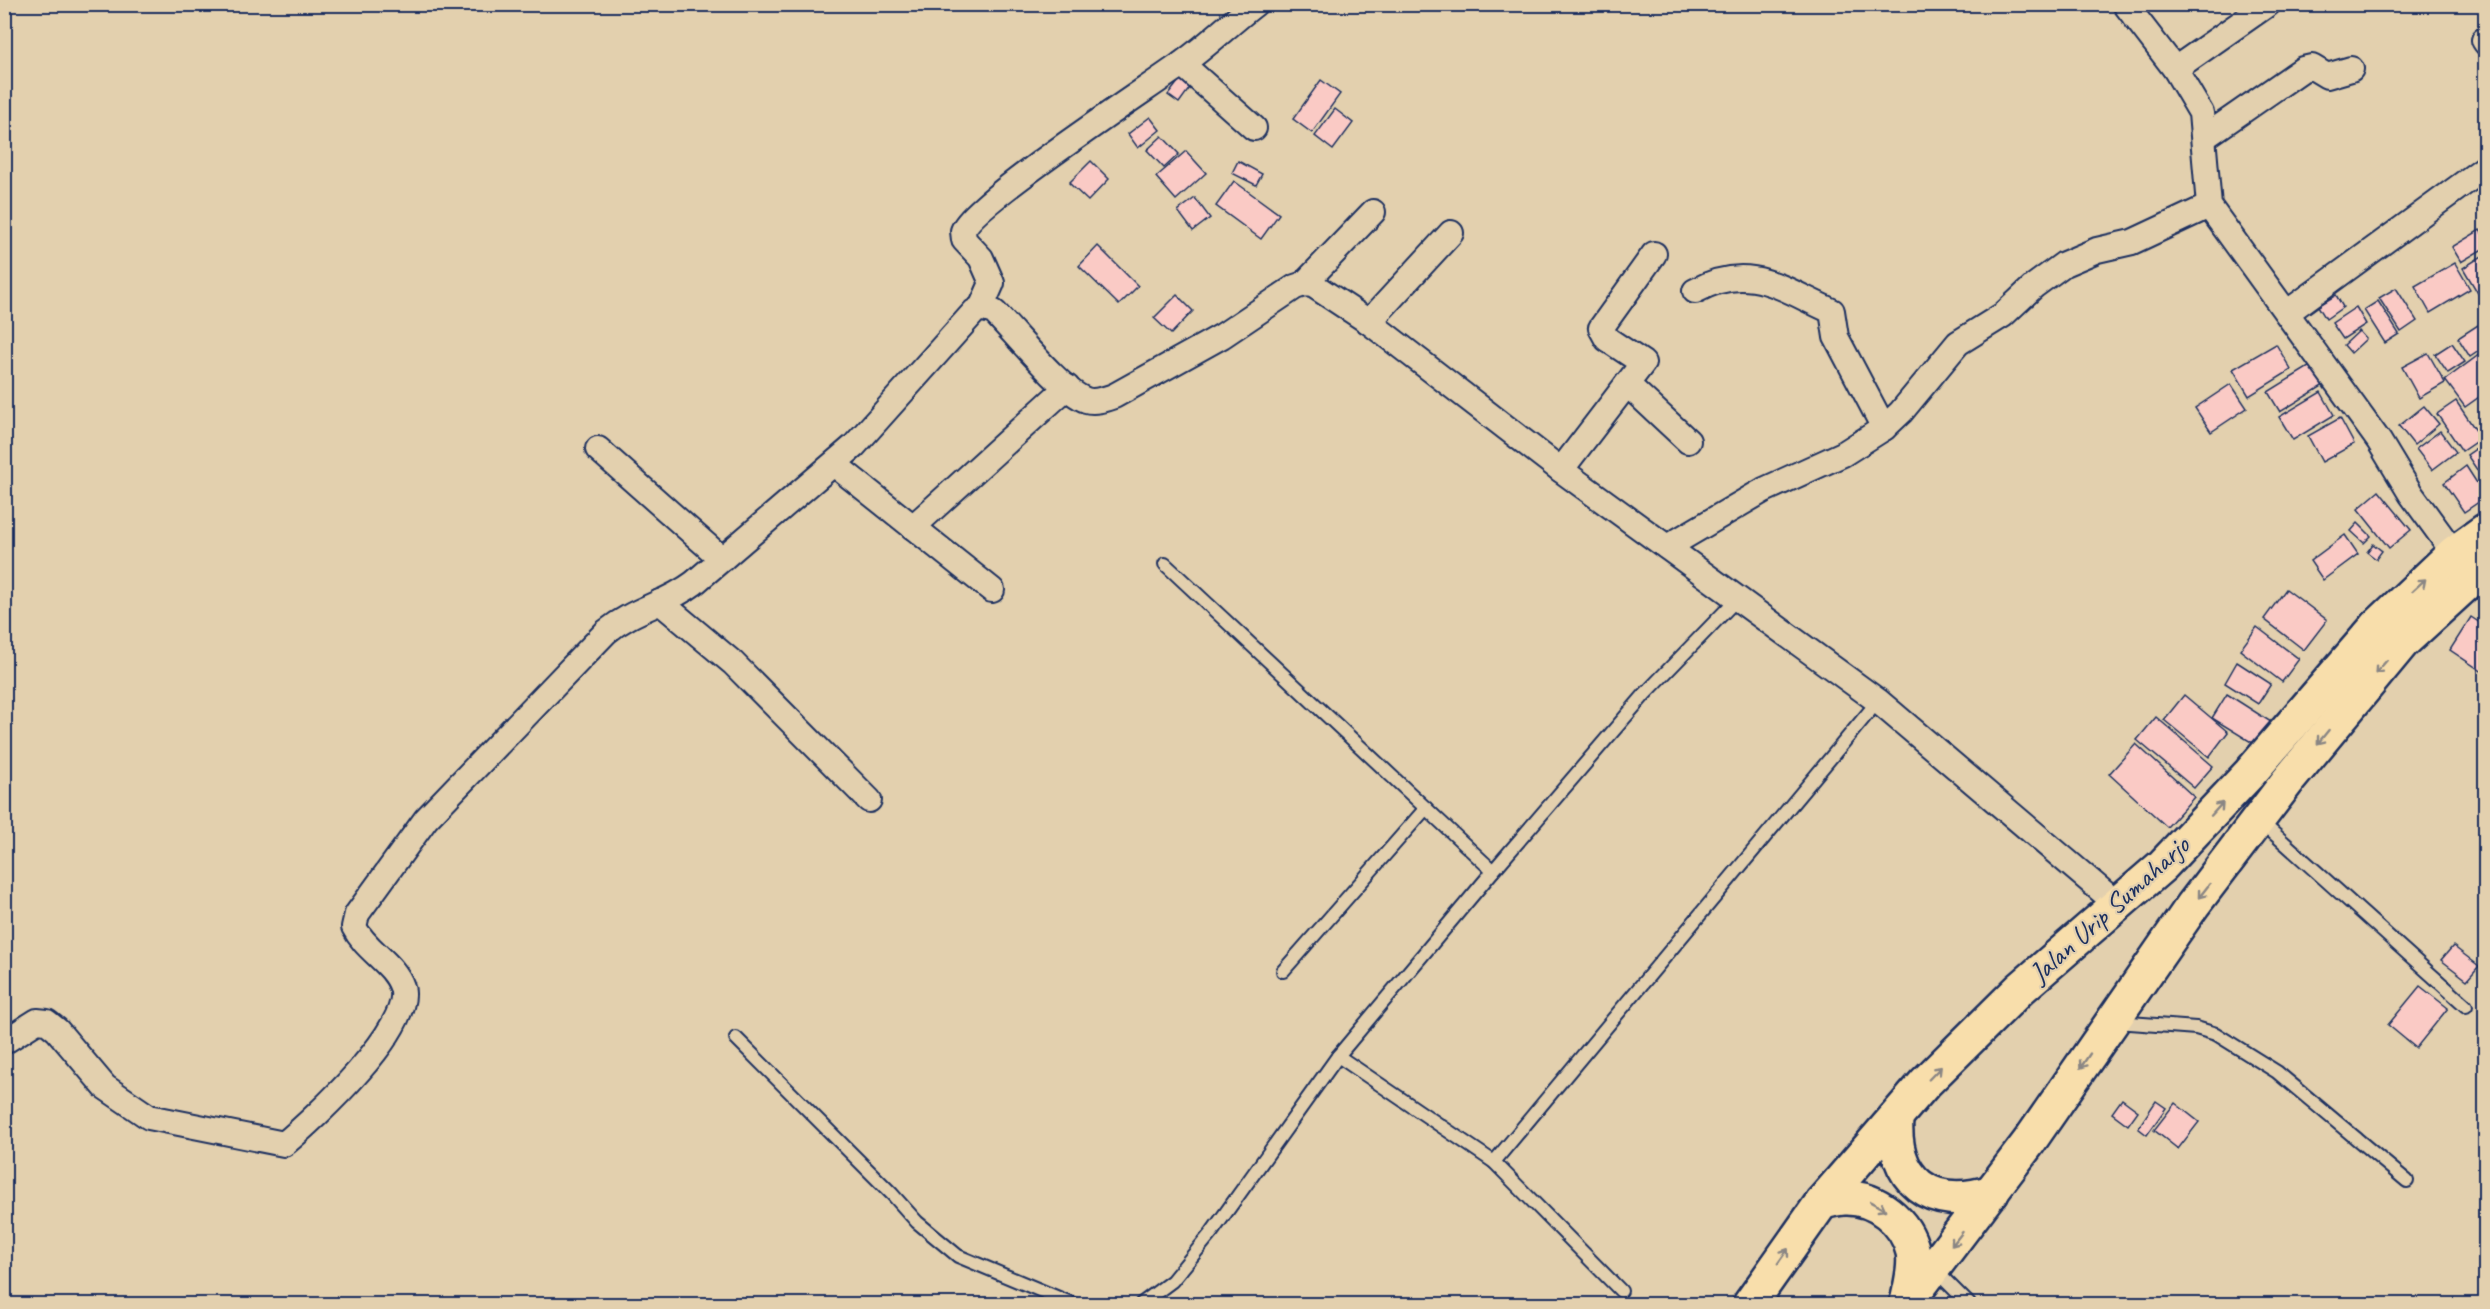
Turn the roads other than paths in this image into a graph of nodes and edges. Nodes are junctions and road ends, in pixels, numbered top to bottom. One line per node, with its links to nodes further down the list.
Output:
1 (1255, 4): 4 (street)
2 (2125, 4): 5 (street)
3 (2268, 4): 5 (street)
4 (1182, 64): 7 (street); 16 (street)
5 (2175, 69): 8 (street)
6 (2351, 69): 8 (street)
7 (1254, 128)
8 (2205, 136): 10 (street)
9 (2486, 166): 17 (street)
10 (2209, 206): 17 (street); 21 (street)
11 (1373, 212): 14 (street)
12 (1451, 232): 18 (street)
13 (1654, 254): 19 (street)
14 (1304, 284): 18 (street); 20 (street)
15 (1695, 291): 21 (street)
16 (981, 308): 20 (street); 24 (street)
17 (2288, 312): 29 (street)
18 (1369, 322): 25 (street)
19 (1627, 384): 22 (street); 25 (street)
20 (1067, 387): 26 (street)
21 (1884, 428): 28 (street)
22 (1688, 441)
23 (598, 449): 30 (street)
24 (834, 464): 26 (street); 30 (street)
25 (1561, 470): 28 (street)
26 (914, 527): 33 (street)
27 (2486, 530): 29 (highway, Jalan Urip Sumaharjo)
28 (1667, 546): 34 (street)
29 (2454, 553): 36 (highway, Jalan Urip Sumaharjo, one-way to 29)
30 (722, 559): 35 (street)
31 (1165, 564): 40 (lane)
32 (2486, 566): 36 (highway, Jalan Urip Sumaharjo)
33 (992, 590)
34 (1737, 599): 38 (street); 42 (lane)
35 (660, 602): 39 (street); 48 (street)
36 (2390, 634): 37 (highway, Jalan Urip Sumaharjo)
37 (2349, 681): 41 (highway, Jalan Urip Sumaharjo, one-way to 41); 43 (highway, Jalan Urip Sumaharjo, one-way to 37)
38 (1878, 701): 43 (street); 51 (lane)
39 (869, 800)
40 (1426, 808): 42 (lane); 44 (lane)
41 (2259, 820): 45 (lane); 46 (highway, Jalan Urip Sumaharjo, one-way to 46)
42 (1492, 872): 49 (lane)
43 (2116, 903): 50 (highway, Jalan Urip Sumaharjo, one-way to 43)
44 (1283, 971)
45 (2466, 1006)
46 (2112, 1022): 52 (lane); 53 (highway, Jalan Urip Sumaharjo, one-way to 53)
47 (736, 1038): 58 (lane)
48 (4, 1042)
49 (1338, 1056): 51 (lane); 59 (lane)
50 (1896, 1116): 53 (highway); 54 (highway, Jalan Urip Sumaharjo)
51 (1494, 1162): 56 (lane)
52 (2407, 1181)
53 (1992, 1192): 55 (highway, Jalan Urip Sumaharjo, one-way to 55)
54 (1822, 1202): 57 (highway, one-way to 57); 60 (highway, Jalan Urip Sumaharjo, one-way to 54)
55 (1934, 1269): 57 (highway, Jalan Urip Sumaharjo); 61 (lane)
56 (1621, 1291)
57 (1906, 1304)
58 (1073, 1305)
59 (1141, 1305)
60 (1750, 1305)
61 (1969, 1305)

